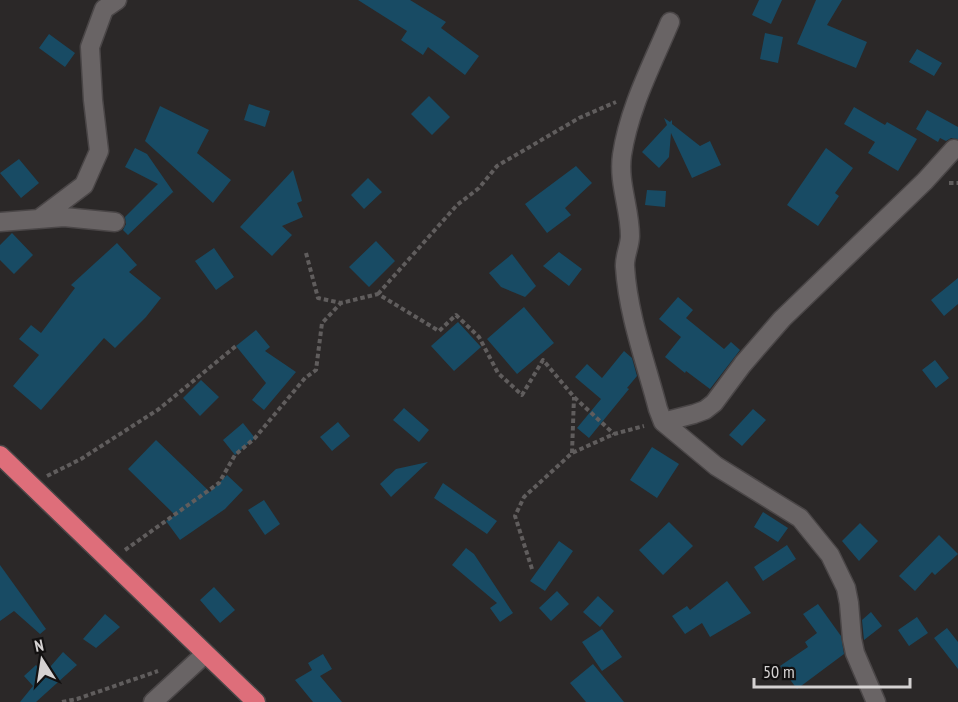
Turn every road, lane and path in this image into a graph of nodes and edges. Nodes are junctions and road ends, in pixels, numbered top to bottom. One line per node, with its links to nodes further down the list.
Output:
1 (117, 0): 5 (street)
2 (670, 22): 3 (street)
3 (640, 90): 9 (path); 13 (street)
4 (954, 149): 13 (street)
5 (39, 219): 6 (street); 7 (street)
6 (0, 222)
7 (115, 222)
8 (306, 253): 10 (path)
9 (378, 294): 10 (path); 12 (path)
10 (341, 303): 18 (path)
11 (236, 346): 17 (path)
12 (574, 397): 14 (path); 15 (path)
13 (663, 422): 14 (path); 25 (street)
14 (614, 434): 15 (path)
15 (572, 453): 19 (path)
16 (0, 455): 17 (highway)
17 (30, 485): 18 (highway)
18 (110, 561): 20 (highway)
19 (532, 569)
20 (205, 654): 23 (street); 24 (highway)
21 (160, 670): 22 (path)
22 (62, 702)
23 (153, 702)
24 (256, 702)
25 (876, 702)

